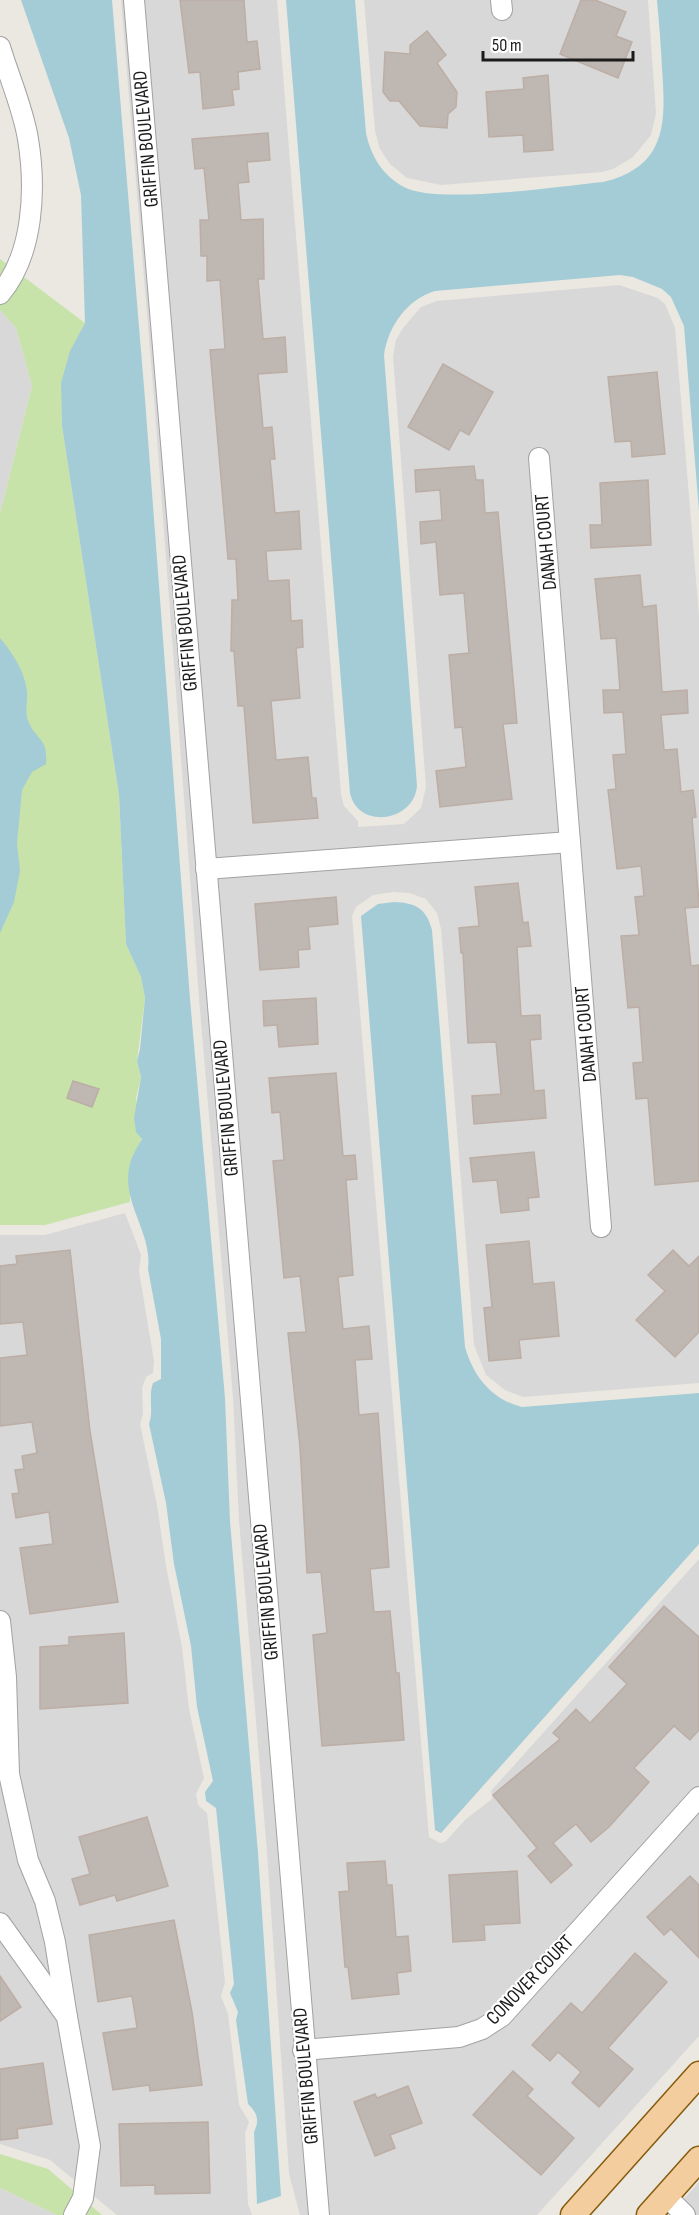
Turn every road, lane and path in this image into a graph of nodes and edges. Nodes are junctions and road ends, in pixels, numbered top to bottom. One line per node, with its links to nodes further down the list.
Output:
1 (134, 0): 6 (street, GRIFFIN BOULEVARD)
2 (0, 46): 3 (street)
3 (0, 294)
4 (539, 458): 5 (street, DANAH COURT)
5 (570, 842): 6 (street); 7 (street, DANAH COURT)
6 (206, 869): 12 (street, GRIFFIN BOULEVARD)
7 (601, 1227)
8 (0, 1621): 11 (street)
9 (699, 1797): 12 (street, CONOVER COURT)
10 (0, 1923): 11 (street)
11 (67, 2017): 16 (street)
12 (303, 2050): 17 (street, GRIFFIN BOULEVARD)
13 (699, 2074): 18 (main road)
14 (699, 2159): 15 (main road)
15 (666, 2196): 19 (main road); 20 (street)
16 (74, 2215)
17 (319, 2215)
18 (573, 2215)
19 (649, 2215)
20 (685, 2215)

